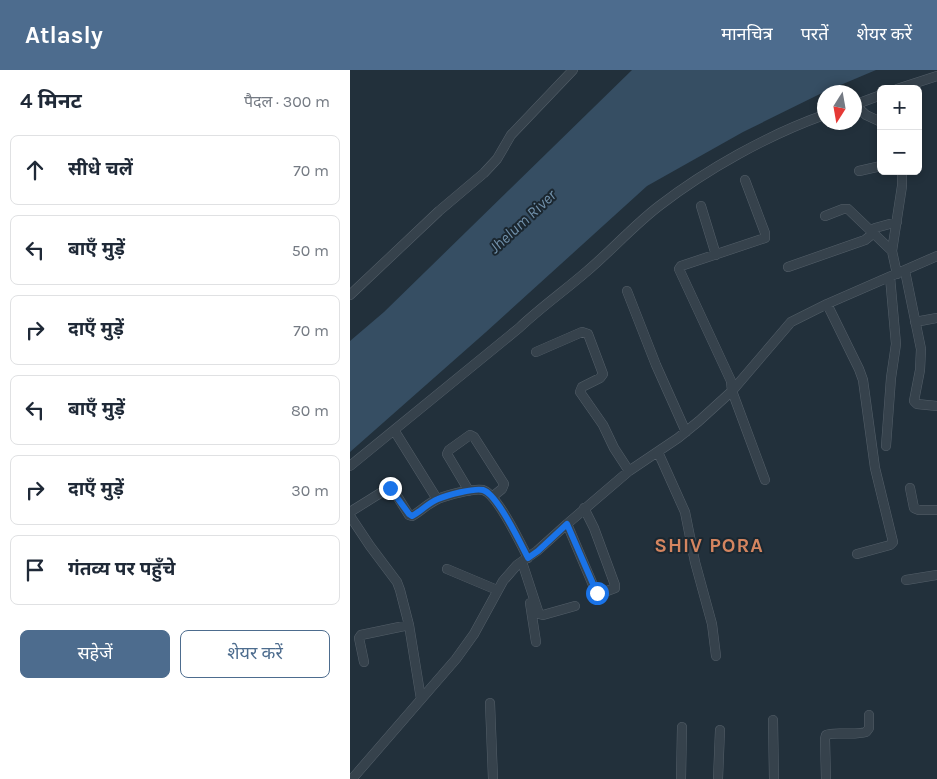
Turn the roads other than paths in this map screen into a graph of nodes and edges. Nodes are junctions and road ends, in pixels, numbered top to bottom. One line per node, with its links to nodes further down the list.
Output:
1 (573, 70): 23 (street)
2 (937, 76): 3 (street)
3 (910, 85)
4 (877, 97): 5 (street)
5 (862, 102)
6 (862, 112): 8 (street)
7 (817, 118): 30 (street)
8 (877, 120)
9 (877, 167): 10 (street)
10 (859, 171)
11 (902, 175): 15 (street)
12 (745, 180): 18 (street)
13 (701, 206): 18 (street)
14 (825, 216): 16 (street)
15 (897, 222): 16 (street); 17 (street)
16 (872, 233): 17 (street); 20 (street)
17 (892, 251): 21 (street)
18 (716, 254): 28 (street)
19 (937, 256): 21 (street)
20 (788, 267)
21 (897, 274): 24 (street); 26 (street); 32 (street)
22 (627, 291): 31 (street)
23 (350, 295)
24 (827, 304): 28 (street); 46 (street)
25 (937, 318): 26 (street)
26 (916, 322): 29 (street)
27 (536, 352): 35 (street)
28 (732, 391): 31 (street); 36 (street)
29 (937, 406)
30 (394, 430): 34 (street); 40 (street)
31 (686, 432): 33 (street)
32 (886, 446)
33 (658, 452): 35 (street); 55 (street)
34 (350, 466)
35 (629, 471): 41 (street)
36 (766, 480)
37 (910, 488): 42 (street)
38 (470, 491): 39 (street); 39 (street); 40 (street)
39 (492, 496): 47 (street)
40 (437, 499): 43 (street)
41 (584, 508): 45 (street); 45 (street)
42 (937, 510)
43 (350, 512)
44 (350, 516): 53 (street)
45 (567, 524): 47 (street)
46 (857, 554)
47 (522, 562): 51 (street); 52 (street); 54 (street)
48 (447, 569): 51 (street)
49 (937, 574): 50 (street)
50 (906, 580)
51 (497, 590): 57 (street)
52 (575, 606)
53 (409, 625): 56 (street); 57 (street)
54 (536, 642)
55 (716, 656)
56 (364, 662)
57 (421, 699): 63 (street)
58 (490, 702): 64 (street)
59 (869, 716): 68 (street)
60 (773, 720): 67 (street)
61 (682, 727): 65 (street)
62 (720, 730): 66 (street)
63 (352, 779)
64 (493, 779)
65 (681, 779)
66 (718, 779)
67 (774, 779)
68 (826, 779)

